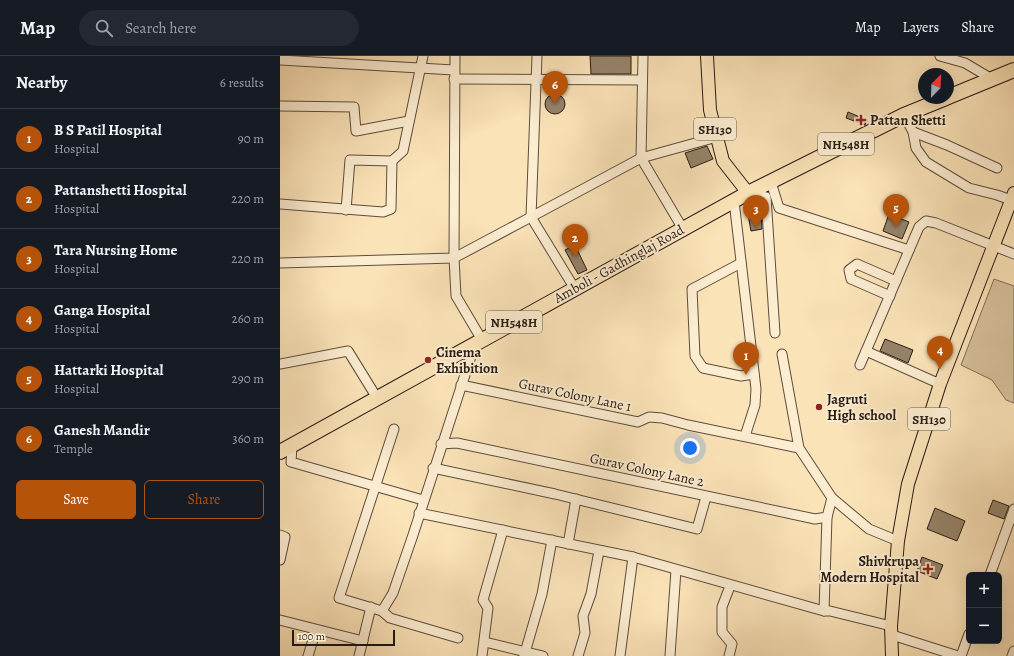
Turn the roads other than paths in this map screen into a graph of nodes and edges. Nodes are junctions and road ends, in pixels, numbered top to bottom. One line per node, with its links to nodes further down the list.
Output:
1 (423, 56): 9 (street)
2 (455, 56): 11 (street)
3 (537, 56): 12 (street)
4 (643, 56): 13 (street)
5 (707, 56): 21 (main road, SH130)
6 (940, 56): 14 (street)
7 (335, 59): 8 (street); 9 (street)
8 (280, 60)
9 (420, 68): 11 (street); 19 (street)
10 (1014, 70): 14 (highway, NH548H)
11 (454, 74): 12 (street); 36 (street)
12 (536, 80): 13 (street); 31 (street)
13 (642, 80): 22 (street)
14 (992, 80): 15 (highway, NH548H)
15 (954, 95)
16 (932, 104): 18 (highway, NH548H)
17 (280, 106): 19 (street)
18 (904, 115): 20 (street); 25 (highway, NH548H)
19 (409, 121): 23 (street)
20 (913, 132): 24 (street); 27 (street)
21 (717, 137): 22 (street); 26 (main road, SH130)
22 (640, 158): 31 (street); 32 (street)
23 (392, 162): 30 (street); 30 (street)
24 (997, 168)
25 (771, 182): 26 (highway, NH548H); 34 (street)
26 (748, 193): 28 (highway, Amboli - Gadhinglaj Road / NH548H); 42 (street)
27 (1013, 197): 33 (main road, SH130)
28 (734, 201): 32 (highway, Amboli - Gadhinglaj Road / NH548H); 37 (street)
29 (280, 204): 30 (street)
30 (346, 210)
31 (531, 217): 36 (street); 40 (street)
32 (683, 229): 40 (highway, Amboli - Gadhinglaj Road / NH548H)
33 (993, 246): 34 (street); 35 (street); 49 (main road, SH130)
34 (909, 250): 39 (street)
35 (1014, 254)
36 (454, 258): 38 (street); 43 (street)
37 (741, 262): 48 (street); 48 (street)
38 (280, 263)
39 (896, 281): 41 (street); 41 (street)
40 (575, 289): 43 (highway, Amboli - Gadhinglaj Road / NH548H)
41 (890, 296): 44 (street)
42 (775, 333)
43 (478, 342): 50 (street); 51 (highway, Amboli - Gadhinglaj Road / NH548H)
44 (866, 351): 47 (street); 49 (street)
45 (782, 354): 55 (street)
46 (280, 364): 51 (street)
47 (860, 365)
48 (754, 374): 53 (street)
49 (940, 384): 69 (main road, SH130)
50 (461, 385): 53 (street, Gurav Colony Lane 1); 54 (street)
51 (377, 398): 56 (highway, Amboli - Gadhinglaj Road / NH548H)
52 (394, 429): 58 (street)
53 (745, 436): 55 (street, Gurav Colony Lane 1)
54 (441, 444): 57 (street); 59 (street, Gurav Colony Lane 2)
55 (799, 448): 60 (street)
56 (286, 449): 58 (street)
57 (434, 468): 61 (street); 62 (street)
58 (375, 486): 62 (street); 77 (street)
59 (706, 497): 61 (street); 65 (street, Gurav Colony Lane 2)
60 (832, 498): 65 (street); 69 (street)
61 (576, 499): 70 (street)
62 (423, 500): 64 (street)
63 (1014, 508): 75 (street)
64 (419, 512): 66 (street); 78 (street)
65 (827, 517): 79 (street)
66 (503, 530): 68 (street); 86 (street)
67 (280, 536): 73 (street)
68 (552, 540): 70 (street); 88 (street)
69 (898, 541): 82 (main road, SH130)
70 (568, 544): 71 (street)
71 (599, 551): 72 (street); 93 (street)
72 (632, 557): 74 (street); 94 (street)
73 (280, 560)
74 (676, 570): 76 (street); 95 (street)
75 (991, 572)
76 (730, 586): 79 (street); 96 (street)
77 (371, 607): 78 (street); 84 (street)
78 (382, 610): 83 (street)
79 (824, 611): 82 (street)
80 (280, 620): 81 (street)
81 (316, 630): 84 (street); 89 (street)
82 (891, 630): 97 (main road, SH130); 98 (street)
83 (458, 638)
84 (363, 641): 90 (street)
85 (966, 641): 98 (street)
86 (485, 642): 88 (street); 91 (street)
87 (1014, 650): 99 (street)
88 (525, 654): 92 (street)
89 (308, 656)
90 (359, 656)
91 (482, 656)
92 (543, 656)
93 (578, 656)
94 (620, 656)
95 (670, 656)
96 (729, 656)
97 (892, 656)
98 (960, 656)
99 (1012, 656)

